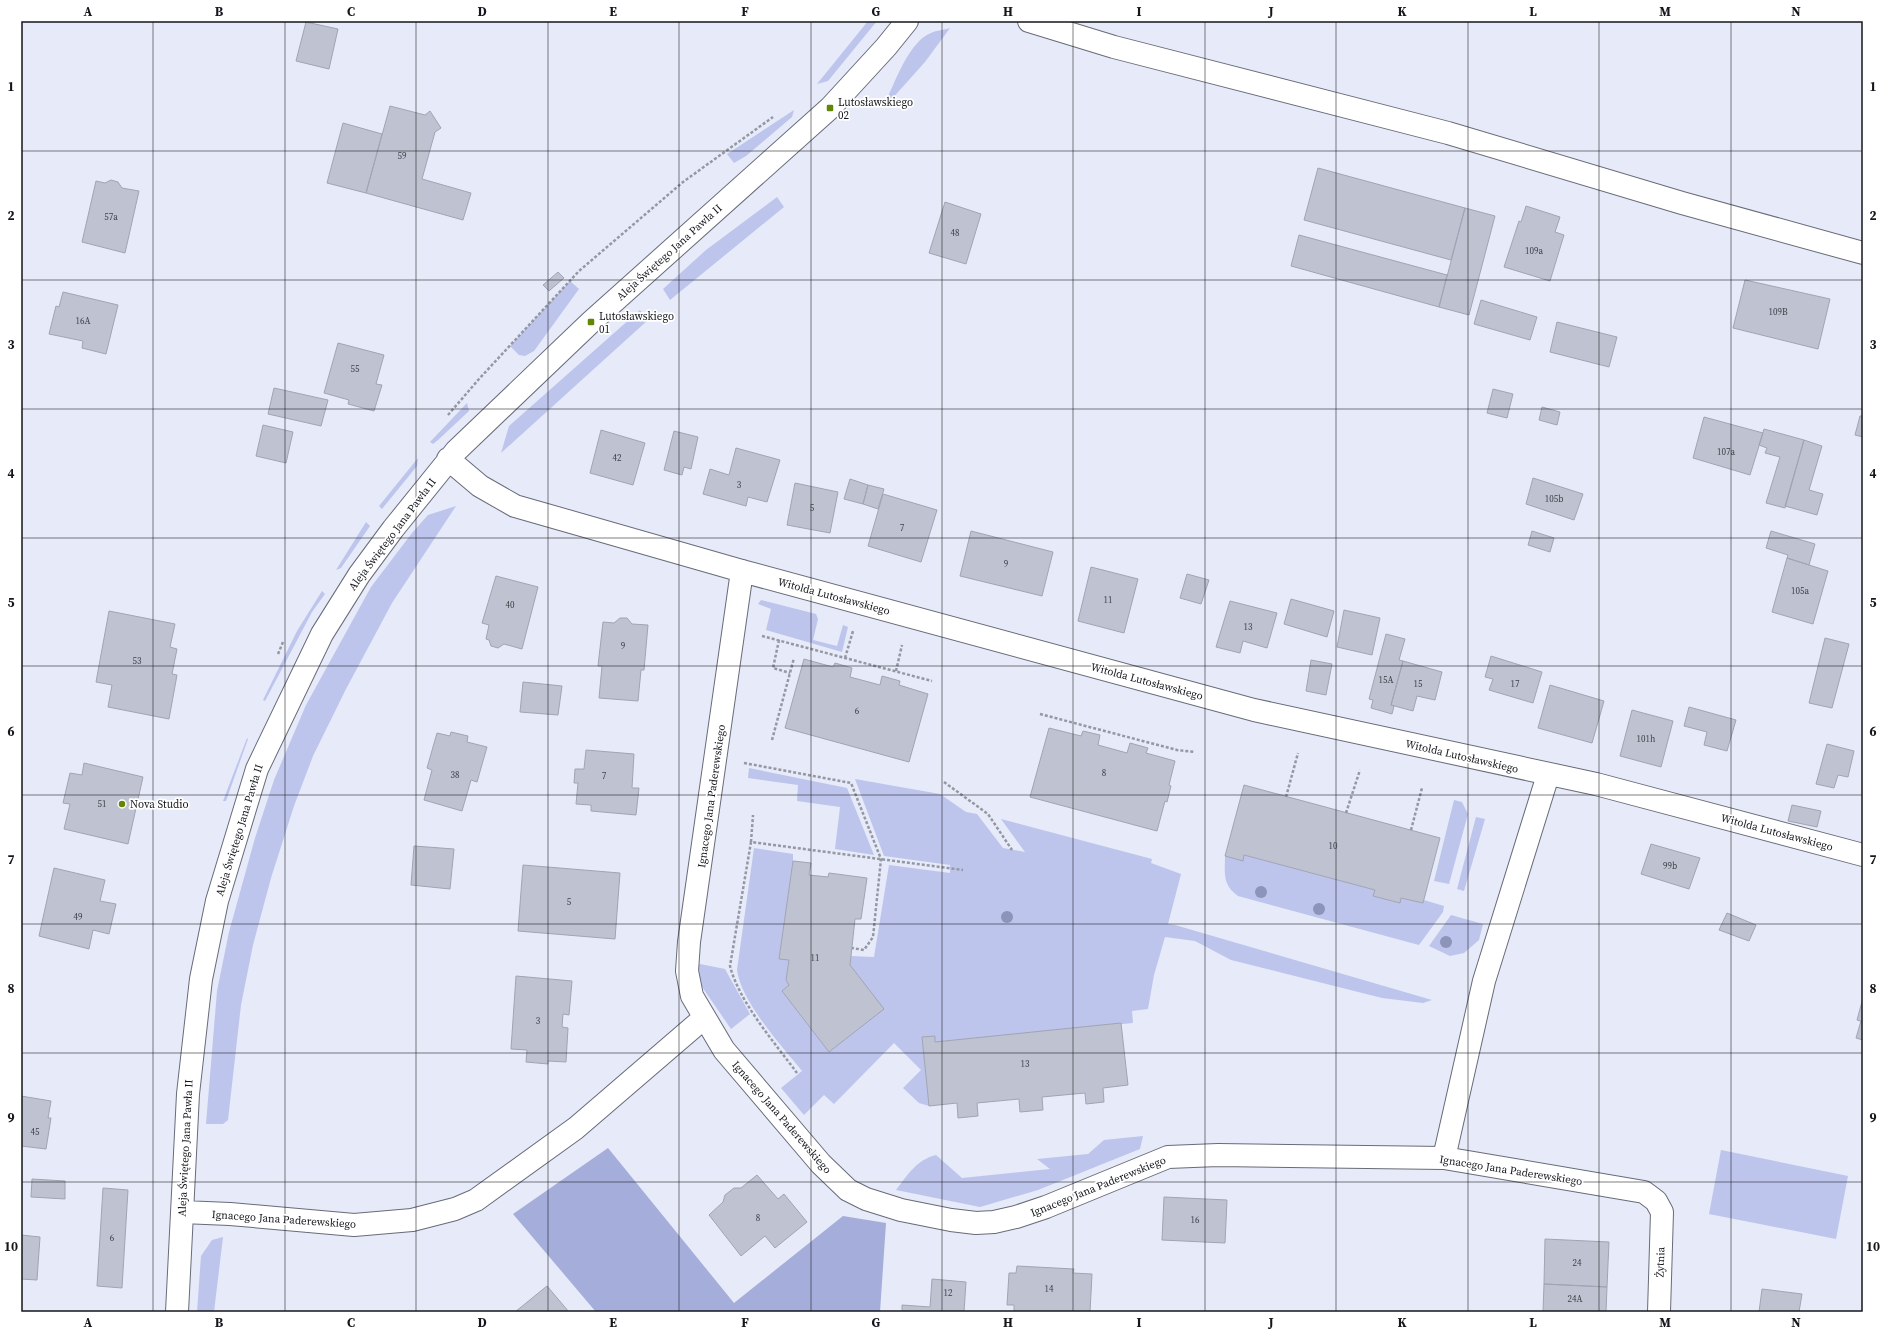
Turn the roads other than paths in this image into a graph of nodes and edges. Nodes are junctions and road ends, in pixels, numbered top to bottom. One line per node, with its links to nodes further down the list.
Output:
1 (906, 21): 4 (street, Aleja Świętego Jana Pawła II)
2 (1029, 21): 3 (street)
3 (1863, 253)
4 (448, 459): 5 (street, Witolda Lutosławskiego); 10 (street, Aleja Świętego Jana Pawła II)
5 (742, 571): 6 (street, Witolda Lutosławskiego); 8 (street, Ignacego Jana Paderewskiego)
6 (1548, 775): 7 (street, Witolda Lutosławskiego); 9 (street)
7 (1863, 855)
8 (704, 1018): 9 (street, Ignacego Jana Paderewskiego); 10 (street, Ignacego Jana Paderewskiego)
9 (1444, 1158): 11 (street, Ignacego Jana Paderewskiego)
10 (182, 1212): 12 (street, Aleja Świętego Jana Pawła II)
11 (1662, 1212): 13 (street, Żytnia)
12 (177, 1312)
13 (1659, 1312)

